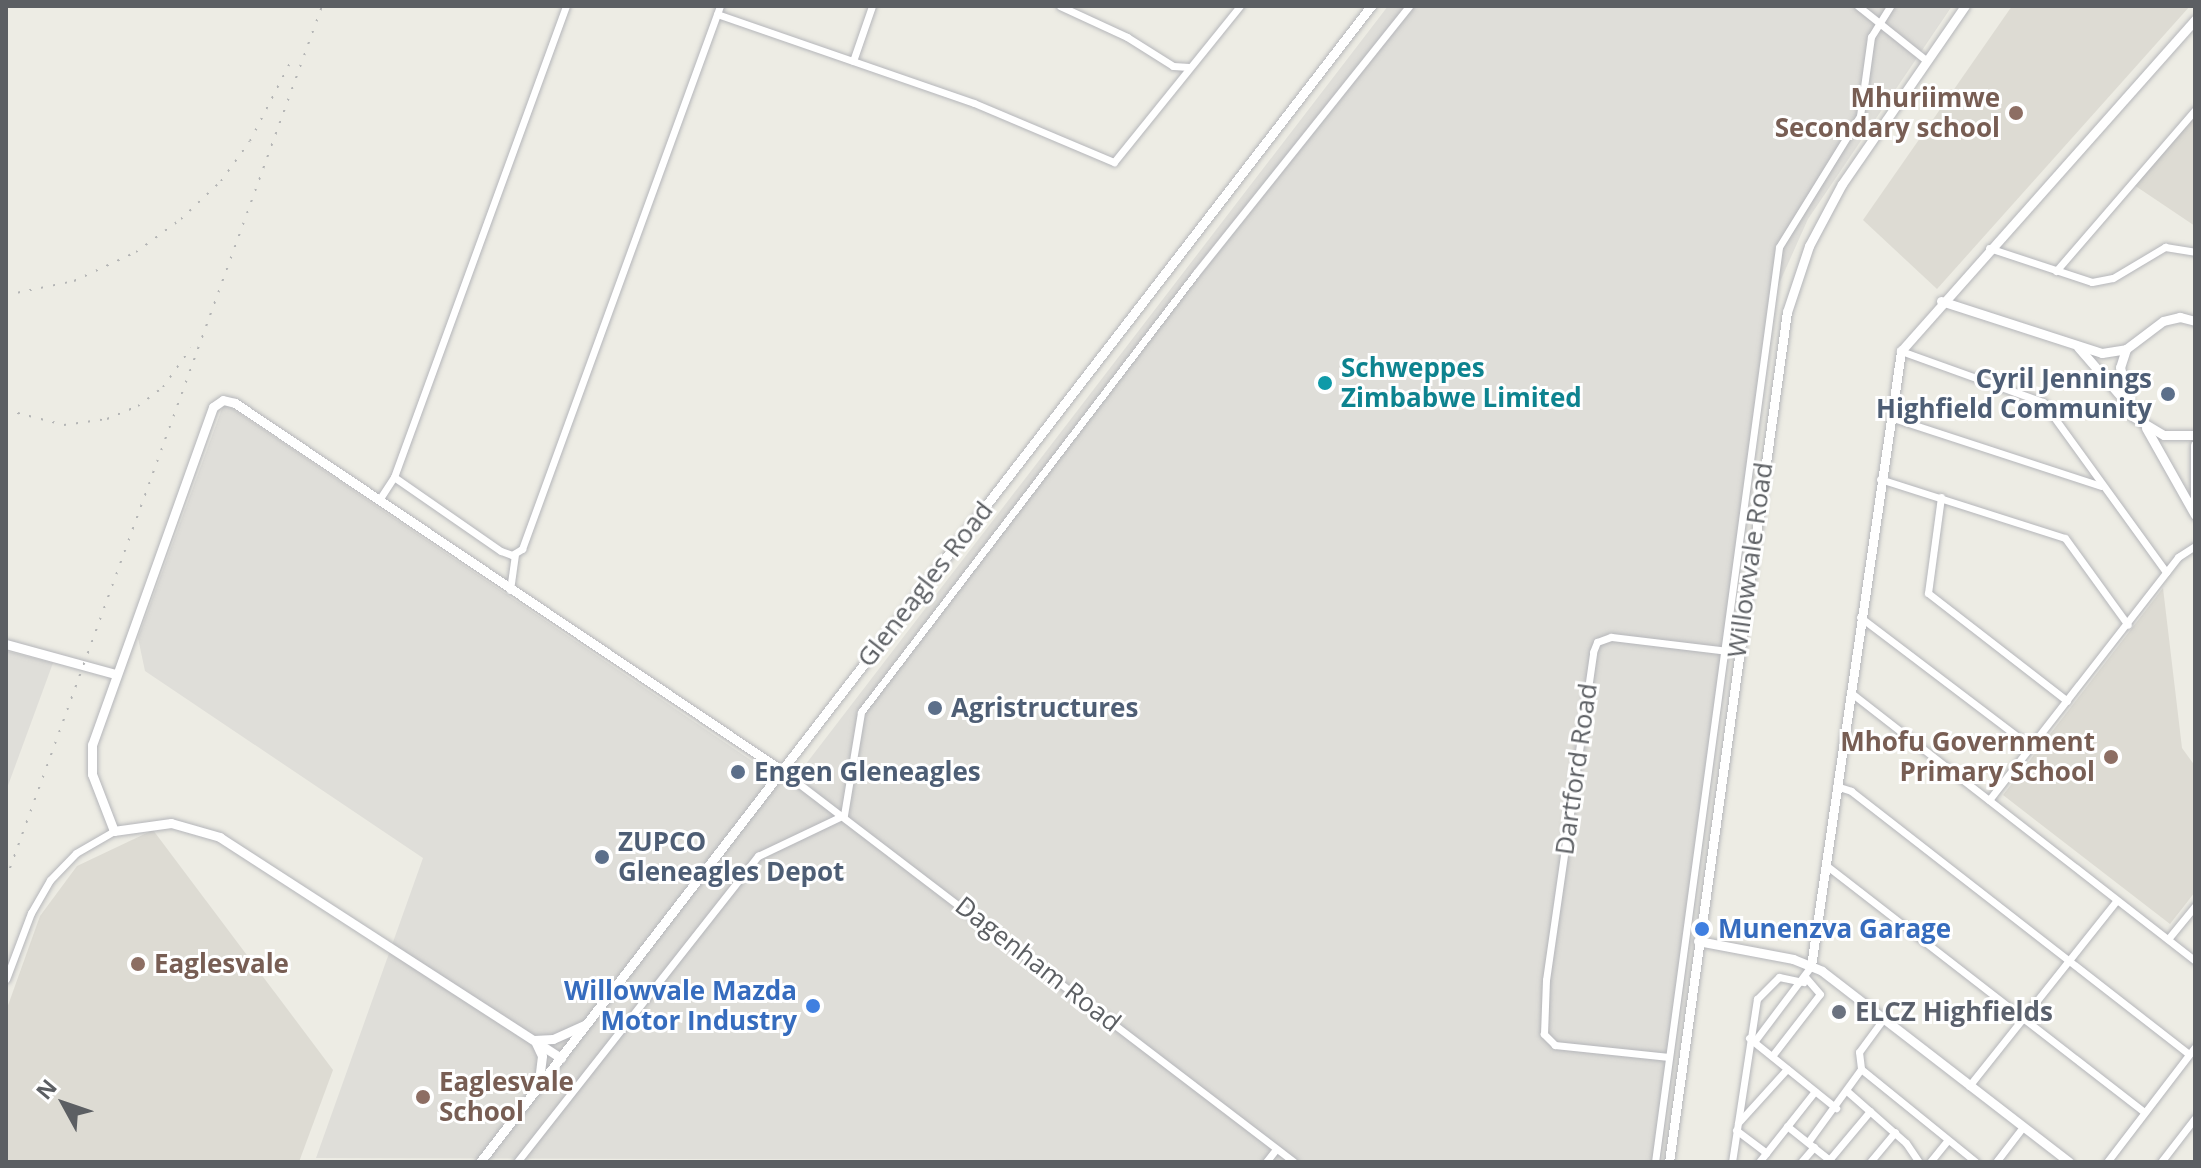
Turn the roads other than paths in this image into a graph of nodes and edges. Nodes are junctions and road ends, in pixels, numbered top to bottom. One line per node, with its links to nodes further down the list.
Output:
1 (566, 6): 30 (street)
2 (872, 6): 13 (street)
3 (1060, 6): 15 (street)
4 (1240, 6): 15 (street)
5 (1371, 6): 51 (street, Gleneagles Road)
6 (1409, 6): 54 (street)
7 (1858, 6): 12 (street)
8 (1890, 6): 12 (street)
9 (1965, 6): 14 (street, Willowvale Road)
10 (719, 10): 13 (street); 39 (street)
11 (2195, 20): 17 (street)
12 (1878, 22): 14 (street); 45 (street)
13 (853, 61): 15 (street)
14 (1927, 61): 46 (street, Willowvale Road)
15 (1189, 67)
16 (2195, 110): 19 (street)
17 (1988, 248): 19 (street); 20 (street)
18 (2195, 252): 19 (street)
19 (2056, 271)
20 (1941, 301): 22 (street); 24 (street)
21 (2195, 321): 23 (street)
22 (2075, 344): 23 (street); 25 (street)
23 (2126, 349): 25 (street)
24 (1901, 351): 26 (street); 33 (street)
25 (2125, 402): 27 (street)
26 (1890, 417): 31 (street); 33 (street)
27 (2146, 428): 28 (street); 37 (street)
28 (2195, 435)
29 (2195, 445): 32 (street)
30 (394, 477): 36 (street); 39 (street)
31 (1880, 479): 34 (street); 42 (street)
32 (2194, 480): 35 (street)
33 (2101, 486): 40 (street)
34 (1941, 497): 43 (street); 49 (street)
35 (2195, 499)
36 (379, 500): 41 (street); 47 (street)
37 (2195, 515)
38 (2195, 546): 40 (street)
39 (515, 554): 41 (street)
40 (2166, 572): 43 (street)
41 (510, 590): 51 (street)
42 (1860, 617): 48 (street); 50 (street)
43 (2128, 625): 49 (street)
44 (6, 644): 47 (street)
45 (1724, 651): 46 (street, Dartford Road); 73 (street); 73 (street, Dartford Road)
46 (1737, 652): 60 (street, Willowvale Road)
47 (115, 674): 55 (street)
48 (1850, 692): 52 (street); 53 (street)
49 (2067, 701): 50 (street)
50 (2031, 747): 53 (street)
51 (781, 770): 54 (street, Dagenham Road); 68 (street, Gleneagles Road)
52 (1836, 786): 56 (street); 61 (street)
53 (1989, 800): 57 (street)
54 (844, 815): 91 (street, Dagenham Road); 96 (street)
55 (114, 831): 64 (street); 69 (street)
56 (1827, 866): 63 (street); 66 (street)
57 (2116, 901): 59 (street); 61 (street)
58 (2195, 906): 59 (street)
59 (2168, 939): 62 (street)
60 (1698, 941): 63 (street); 100 (street, Willowvale Road)
61 (2068, 959): 66 (street); 71 (street)
62 (2195, 961)
63 (1811, 966): 65 (street); 67 (street)
64 (6, 979)
65 (1804, 980): 70 (street); 70 (street); 72 (street)
66 (2022, 1017): 77 (street); 83 (street)
67 (1884, 1018): 76 (street); 77 (street)
68 (586, 1024): 69 (street); 74 (street, Gleneagles Road)
69 (534, 1040): 74 (street); 78 (street)
70 (1751, 1040): 72 (street); 86 (street)
71 (2192, 1050): 83 (street)
72 (1772, 1056): 75 (street)
73 (1669, 1057): 99 (street)
74 (561, 1058): 78 (street, Gleneagles Road)
75 (1787, 1069): 79 (street); 86 (street)
76 (1861, 1069): 80 (street); 89 (street)
77 (1969, 1086): 87 (street)
78 (538, 1087): 95 (street, Gleneagles Road)
79 (1815, 1091): 81 (street); 85 (street)
80 (1848, 1092): 81 (street); 82 (street)
81 (1836, 1108): 90 (street)
82 (1870, 1111): 88 (street); 93 (street)
83 (2144, 1112): 109 (street)
84 (2195, 1118): 110 (street)
85 (1787, 1126): 90 (street); 92 (street)
86 (1736, 1127): 92 (street); 101 (street)
87 (2023, 1127): 107 (street); 108 (street)
88 (1895, 1132): 94 (street); 104 (street)
89 (1947, 1141): 105 (street); 106 (street)
90 (1811, 1145): 93 (street); 103 (street)
91 (1276, 1149): 97 (street); 98 (street, Dagenham Road)
92 (1766, 1153): 102 (street)
93 (1831, 1161)
94 (1917, 1161)
95 (480, 1162)
96 (517, 1162)
97 (1266, 1162)
98 (1294, 1162)
99 (1655, 1162)
100 (1669, 1162)
101 (1732, 1162)
102 (1759, 1162)
103 (1801, 1162)
104 (1870, 1162)
105 (1930, 1162)
106 (1976, 1162)
107 (1996, 1162)
108 (2069, 1162)
109 (2107, 1162)
110 (2161, 1162)

